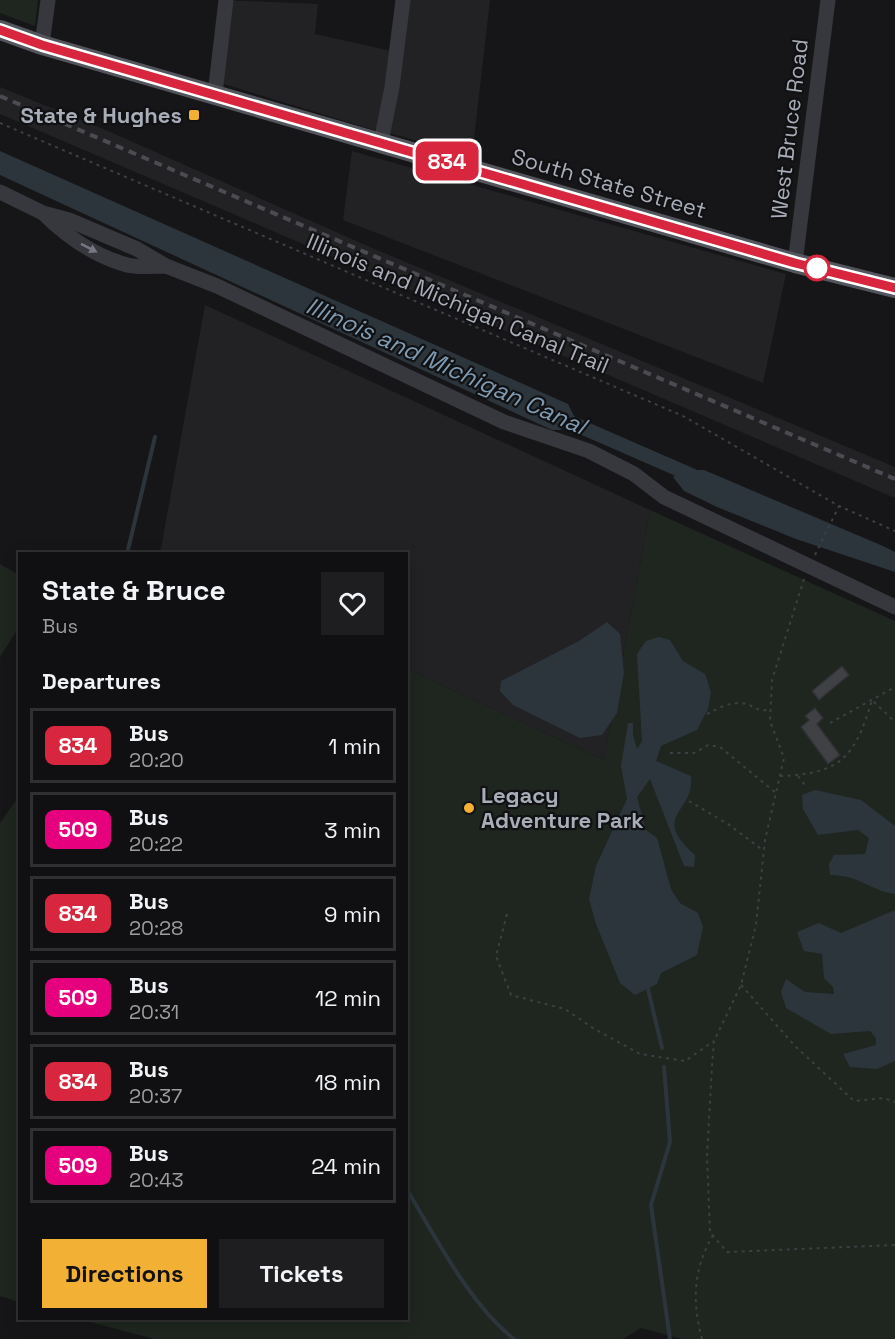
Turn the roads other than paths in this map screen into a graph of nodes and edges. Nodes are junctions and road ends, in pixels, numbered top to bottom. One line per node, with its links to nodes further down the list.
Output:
1 (48, 0): 6 (street)
2 (226, 0): 7 (street)
3 (403, 0): 8 (street)
4 (828, 0): 10 (street, West Bruce Road)
5 (0, 30): 6 (main road, South State Street)
6 (42, 45): 7 (main road, South State Street)
7 (215, 94): 8 (main road, South State Street)
8 (381, 142): 10 (main road, South State Street)
9 (0, 192): 12 (street)
10 (795, 263): 11 (main road, South State Street)
11 (895, 288)
12 (895, 607)

